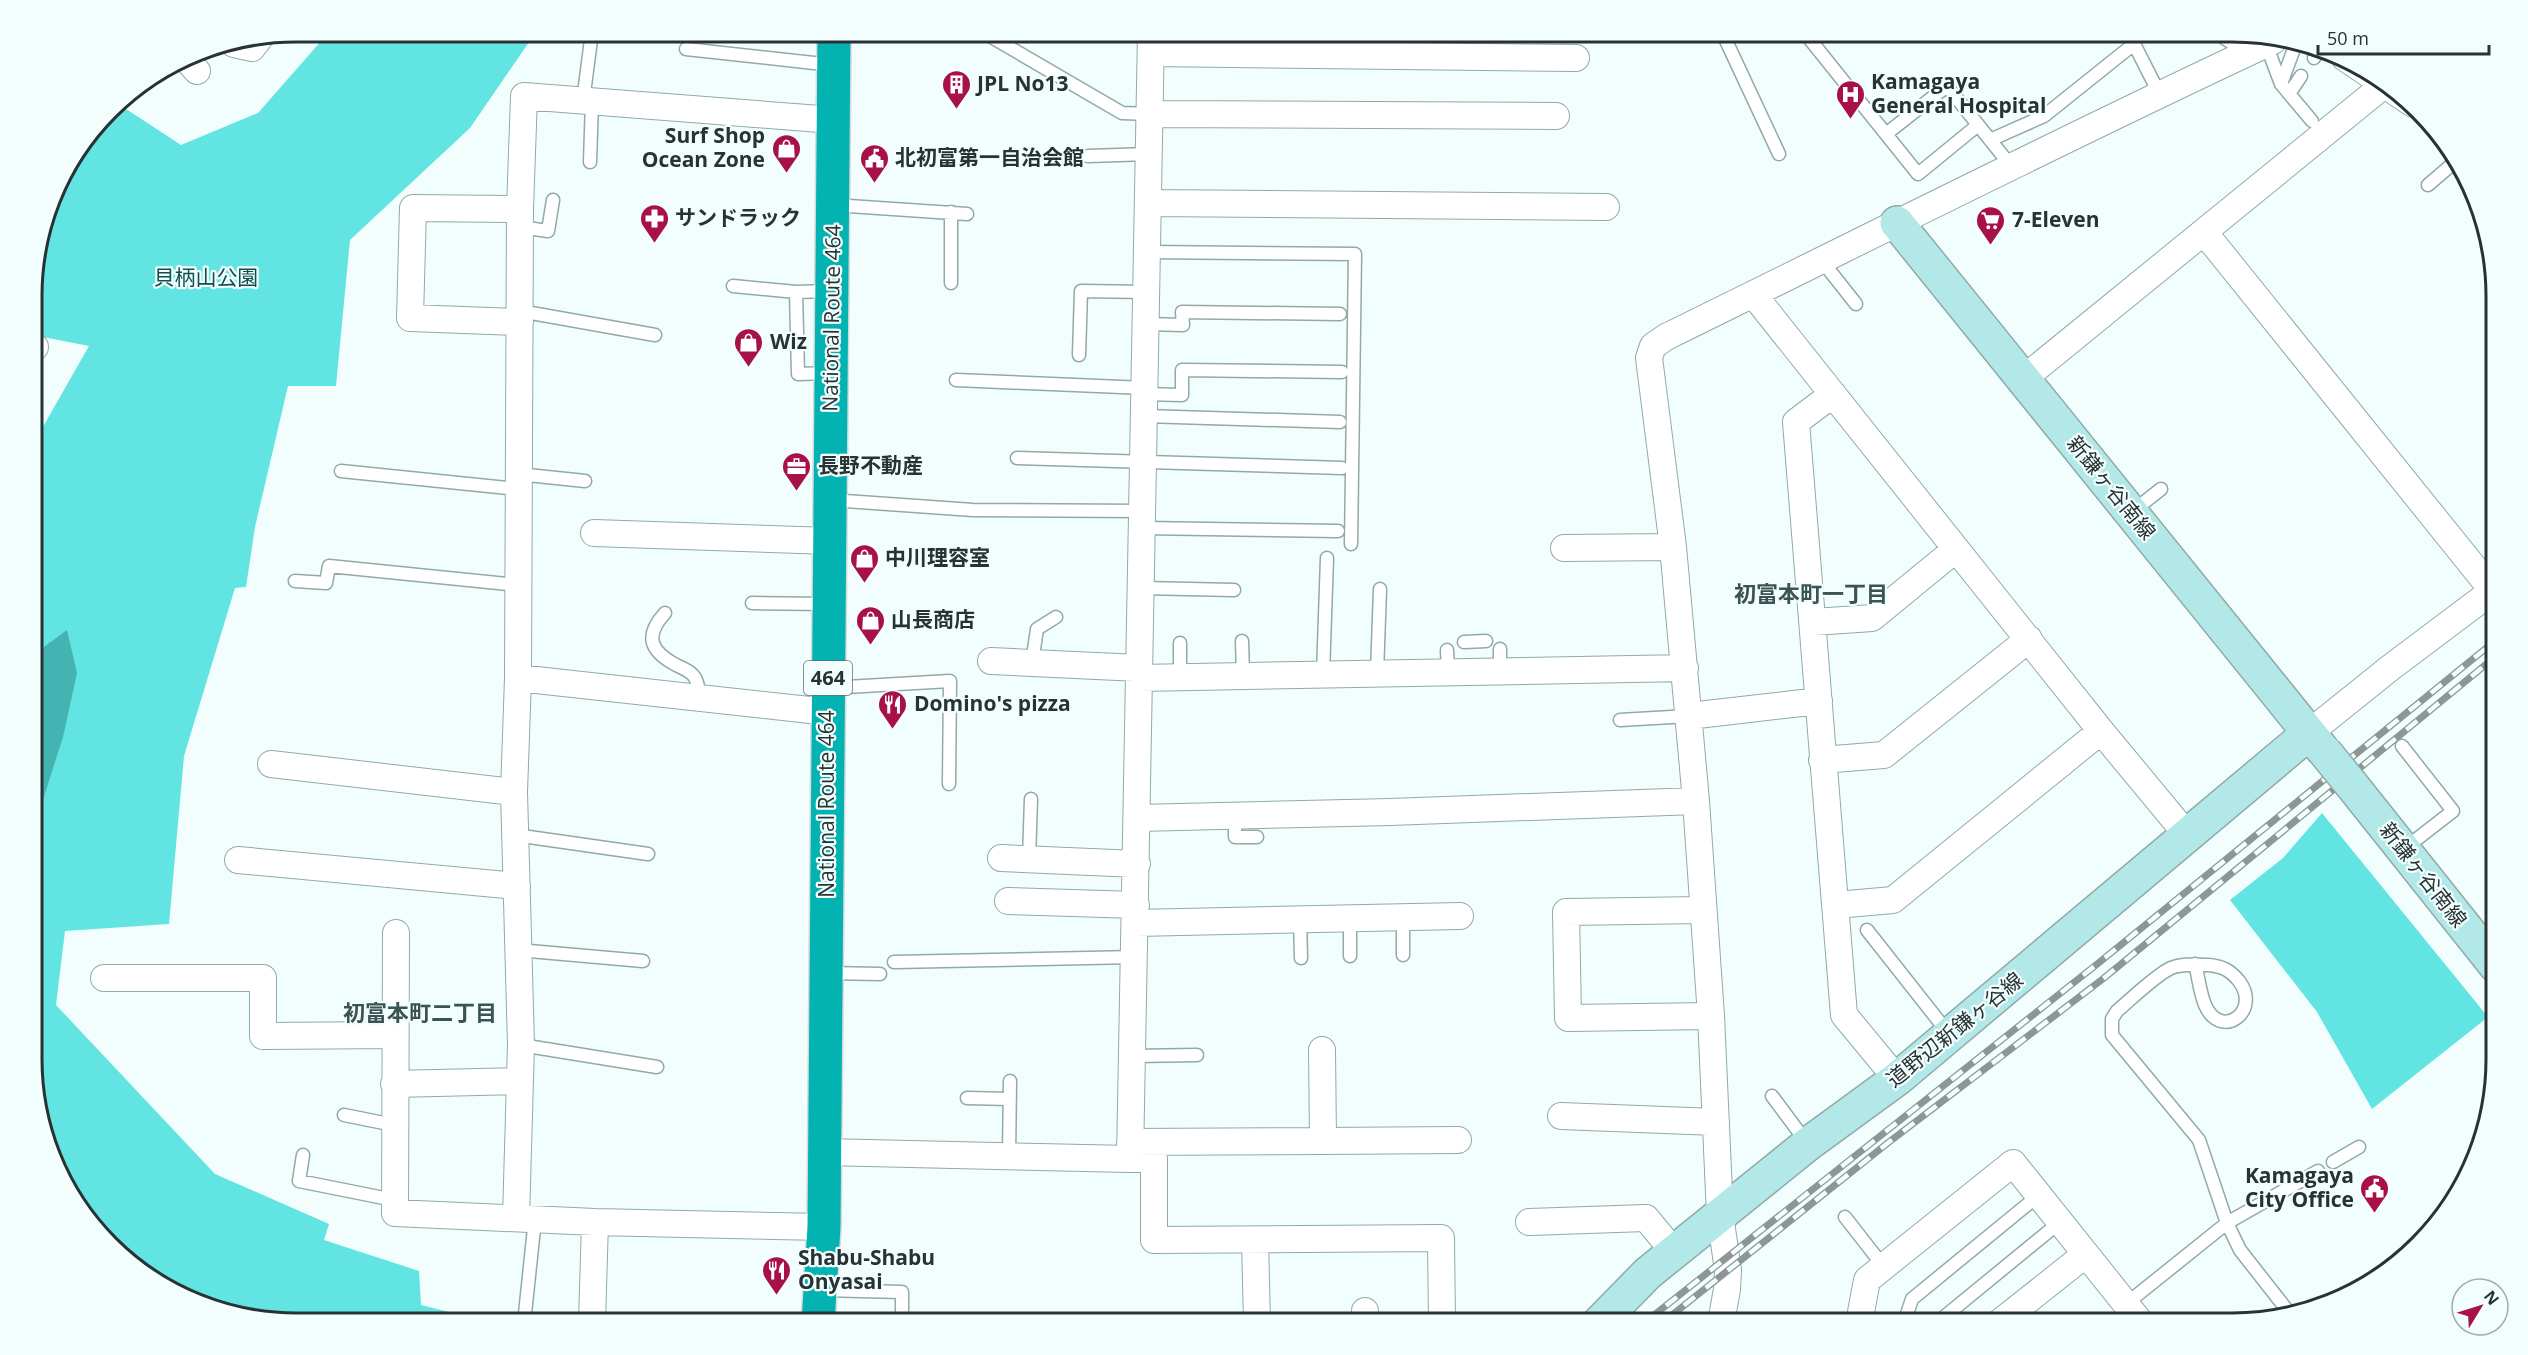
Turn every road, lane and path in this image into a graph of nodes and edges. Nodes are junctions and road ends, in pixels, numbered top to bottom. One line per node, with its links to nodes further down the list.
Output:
1 (591, 42): 17 (lane)
2 (834, 42): 12 (highway, National Route 464 / 464)
3 (1000, 42): 18 (lane)
4 (1151, 42): 11 (street); 18 (street)
5 (1727, 42): 26 (lane)
6 (1812, 42): 23 (lane)
7 (2134, 44): 16 (lane); 24 (lane)
8 (2262, 46): 14 (lane); 16 (street)
9 (686, 49): 12 (lane)
10 (2294, 50): 14 (lane)
11 (1576, 58)
12 (834, 65): 20 (highway, National Route 464 / 464)
13 (2301, 76): 14 (lane)
14 (2285, 89): 21 (lane)
15 (2379, 89): 40 (street)
16 (2160, 95): 29 (street)
17 (587, 101): 20 (street); 28 (lane); 38 (street)
18 (1150, 114): 19 (street); 25 (street)
19 (1556, 116)
20 (833, 120): 34 (highway, National Route 464 / 464)
21 (2312, 121)
22 (1978, 125): 23 (lane); 23 (lane); 24 (lane)
23 (1886, 134)
24 (1990, 140): 29 (lane)
25 (1149, 154): 27 (lane); 33 (street)
26 (1779, 154)
27 (1088, 156)
28 (590, 162)
29 (2011, 166): 39 (street)
30 (2450, 166): 31 (lane)
31 (2428, 185)
32 (553, 200): 38 (lane)
33 (1148, 203): 35 (street); 41 (street)
34 (833, 205): 36 (lane); 45 (highway, National Route 464 / 464)
35 (1606, 207)
36 (951, 212): 37 (lane); 43 (lane)
37 (967, 214)
38 (520, 218): 51 (street); 51 (street)
39 (1897, 223): 42 (street); 57 (street, 新鎌ヶ谷南線)
40 (2204, 232): 57 (street); 80 (street)
41 (1147, 252): 47 (street); 75 (lane)
42 (1822, 261): 48 (street); 49 (lane)
43 (951, 282)
44 (733, 286): 46 (lane)
45 (832, 291): 46 (lane); 56 (highway, National Route 464 / 464)
46 (796, 292): 56 (lane)
47 (1146, 292): 52 (street); 54 (lane)
48 (1753, 294): 59 (street); 76 (street)
49 (1856, 304)
50 (1340, 314): 52 (lane)
51 (520, 316): 53 (lane); 66 (street)
52 (1146, 324): 60 (street)
53 (655, 335)
54 (1079, 355)
55 (1342, 372): 60 (lane)
56 (831, 374): 69 (highway, National Route 464 / 464)
57 (2023, 379): 70 (street, 新鎌ヶ谷南線)
58 (956, 380): 60 (lane)
59 (1833, 394): 78 (street); 91 (street)
60 (1144, 399): 61 (lane); 63 (street)
61 (1340, 422)
62 (1017, 459): 63 (lane)
63 (1143, 462): 64 (lane); 71 (street)
64 (1341, 468)
65 (341, 471): 66 (lane)
66 (518, 481): 67 (lane); 82 (street)
67 (585, 481)
68 (2161, 489): 70 (lane)
69 (830, 500): 71 (lane); 74 (highway, National Route 464 / 464)
70 (2131, 513): 112 (street, 新鎌ヶ谷南線)
71 (1143, 519): 72 (lane); 83 (street)
72 (1338, 531)
73 (594, 533): 74 (street)
74 (830, 541): 88 (highway, National Route 464 / 464)
75 (1351, 544)
76 (1673, 547): 77 (street); 99 (street)
77 (1564, 548)
78 (1956, 549): 91 (street); 92 (street)
79 (1327, 558): 102 (lane)
80 (2486, 580)
81 (295, 581): 82 (lane)
82 (517, 585): 105 (street)
83 (1142, 588): 85 (lane); 101 (street)
84 (1380, 589): 100 (lane)
85 (1234, 590)
86 (2486, 596): 112 (street)
87 (752, 603): 88 (lane)
88 (830, 604): 107 (highway, National Route 464 / 464)
89 (665, 613): 106 (lane)
90 (1056, 617): 98 (lane)
91 (1814, 622): 108 (street)
92 (2029, 639): 111 (street); 114 (street)
93 (1242, 641): 103 (lane)
94 (1486, 641): 95 (lane)
95 (1464, 642)
96 (1180, 643): 104 (lane)
97 (991, 661): 98 (street)
98 (1032, 663): 101 (street)
99 (1684, 668): 100 (street); 109 (street)
100 (1377, 672): 102 (street)
101 (1139, 673): 104 (street); 121 (street)
102 (1323, 674): 103 (street)
103 (1243, 675): 104 (street)
104 (1180, 677)
105 (518, 678): 106 (street); 117 (street)
106 (698, 698): 107 (street)
107 (828, 700): 116 (lane); 151 (highway, National Route 464 / 464)
108 (1819, 701): 109 (street); 114 (street)
109 (1689, 716): 110 (lane); 119 (street)
110 (1620, 720)
111 (2101, 731): 123 (street); 133 (street)
112 (2317, 742): 123 (street, 道野辺新鎌ヶ谷線); 125 (street, 新鎌ヶ谷南線, bridge)
113 (2402, 746): 125 (lane)
114 (1822, 760): 133 (street)
115 (271, 764): 117 (street)
116 (950, 784)
117 (514, 792): 122 (street)
118 (1031, 799): 128 (lane)
119 (1696, 801): 120 (street); 134 (street)
120 (1235, 816): 121 (street); 124 (lane)
121 (1138, 818): 130 (street)
122 (515, 835): 126 (lane); 131 (street)
123 (2188, 836): 156 (street, 道野辺新鎌ヶ谷線)
124 (1257, 837)
125 (2404, 850): 142 (street, 新鎌ヶ谷南線)
126 (648, 854)
127 (1001, 858): 128 (street)
128 (1029, 859): 130 (street)
129 (238, 861): 131 (street)
130 (1137, 864): 135 (street)
131 (517, 886): 143 (street)
132 (1008, 901): 135 (street)
133 (1836, 904): 162 (street)
134 (1703, 910): 154 (street); 154 (street)
135 (1136, 914): 139 (street); 146 (street)
136 (1460, 916): 137 (street)
137 (1403, 917): 138 (street); 144 (lane)
138 (1350, 918): 139 (street); 145 (lane)
139 (1300, 919): 147 (lane)
140 (1867, 930): 156 (lane)
141 (396, 933): 155 (street)
142 (2486, 949)
143 (518, 950): 148 (lane); 157 (street)
144 (1403, 955)
145 (1350, 956)
146 (1135, 957): 149 (lane); 160 (street)
147 (1301, 958)
148 (643, 961)
149 (894, 962)
150 (2195, 964): 150 (lane); 191 (lane)
151 (826, 973): 152 (lane); 178 (highway, National Route 464 / 464)
152 (880, 974)
153 (104, 978): 155 (street)
154 (1711, 1016): 171 (street)
155 (394, 1035): 165 (street)
156 (1950, 1035): 162 (street, 道野辺新鎌ヶ谷線)
157 (521, 1045): 161 (lane); 164 (street)
158 (1322, 1050): 174 (street)
159 (1197, 1054): 160 (lane)
160 (1133, 1056): 177 (street)
161 (657, 1067)
162 (1897, 1079): 175 (street, 道野辺新鎌ヶ谷線)
163 (1010, 1081): 168 (lane)
164 (520, 1082): 165 (street); 187 (street)
165 (394, 1084): 172 (street)
166 (1772, 1096): 175 (lane)
167 (967, 1098): 168 (lane)
168 (1010, 1099): 180 (lane)
169 (344, 1115): 172 (lane)
170 (1561, 1116): 171 (street)
171 (1716, 1122): 185 (street)
172 (394, 1125): 184 (street)
173 (1458, 1140): 174 (street)
174 (1323, 1141): 177 (street)
175 (1808, 1144): 185 (street, 道野辺新鎌ヶ谷線)
176 (2359, 1147): 181 (lane)
177 (1130, 1151): 180 (street); 193 (street)
178 (825, 1152): 180 (street); 192 (highway, National Route 464 / 464)
179 (303, 1155): 184 (lane)
180 (1009, 1157)
181 (2333, 1162)
182 (2318, 1171): 191 (lane)
183 (2039, 1195): 190 (street); 196 (street); 208 (lane)
184 (394, 1200): 187 (street)
185 (1720, 1215): 194 (street, 道野辺新鎌ヶ谷線); 206 (street)
186 (1845, 1217): 196 (lane)
187 (525, 1218): 188 (street); 199 (lane)
188 (595, 1222): 192 (street); 200 (street)
189 (1529, 1222): 194 (street)
190 (2060, 1222): 195 (street); 209 (lane)
191 (2227, 1223): 198 (lane); 212 (lane)
192 (824, 1227): 197 (highway, National Route 464 / 464)
193 (1255, 1240): 203 (street); 204 (street)
194 (1674, 1252): 205 (street, 道野辺新鎌ヶ谷線)
195 (2085, 1254): 210 (street); 211 (street)
196 (1884, 1267): 207 (street)
197 (820, 1290): 201 (highway, National Route 464 / 464); 202 (lane)
198 (2285, 1307)
199 (524, 1313)
200 (592, 1313)
201 (819, 1313)
202 (902, 1313)
203 (1257, 1313)
204 (1442, 1313)
205 (1609, 1313)
206 (1723, 1313)
207 (1861, 1313)
208 (1907, 1313)
209 (1949, 1313)
210 (2011, 1313)
211 (2133, 1313)
212 (2135, 1313)

